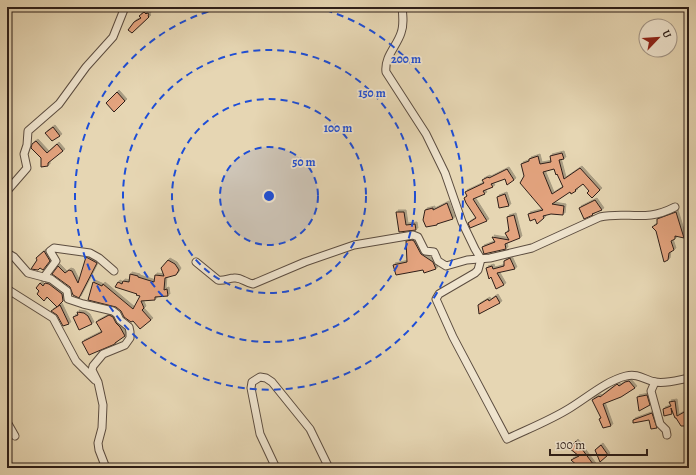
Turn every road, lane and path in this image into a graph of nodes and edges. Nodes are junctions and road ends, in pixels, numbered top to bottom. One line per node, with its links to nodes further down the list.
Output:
1 (125, 7): 3 (street)
2 (402, 7): 6 (street)
3 (7, 191)
4 (675, 207): 6 (street)
5 (7, 253): 9 (street)
6 (482, 259): 7 (street); 13 (street)
7 (196, 262)
8 (114, 271): 9 (street)
9 (44, 277): 12 (street)
10 (7, 289): 12 (street)
11 (689, 378): 13 (street)
12 (98, 382): 17 (street)
13 (655, 382): 16 (street)
14 (7, 422): 15 (street)
15 (15, 436)
16 (667, 436)
17 (106, 468)
18 (276, 468): 19 (street)
19 (329, 468)

